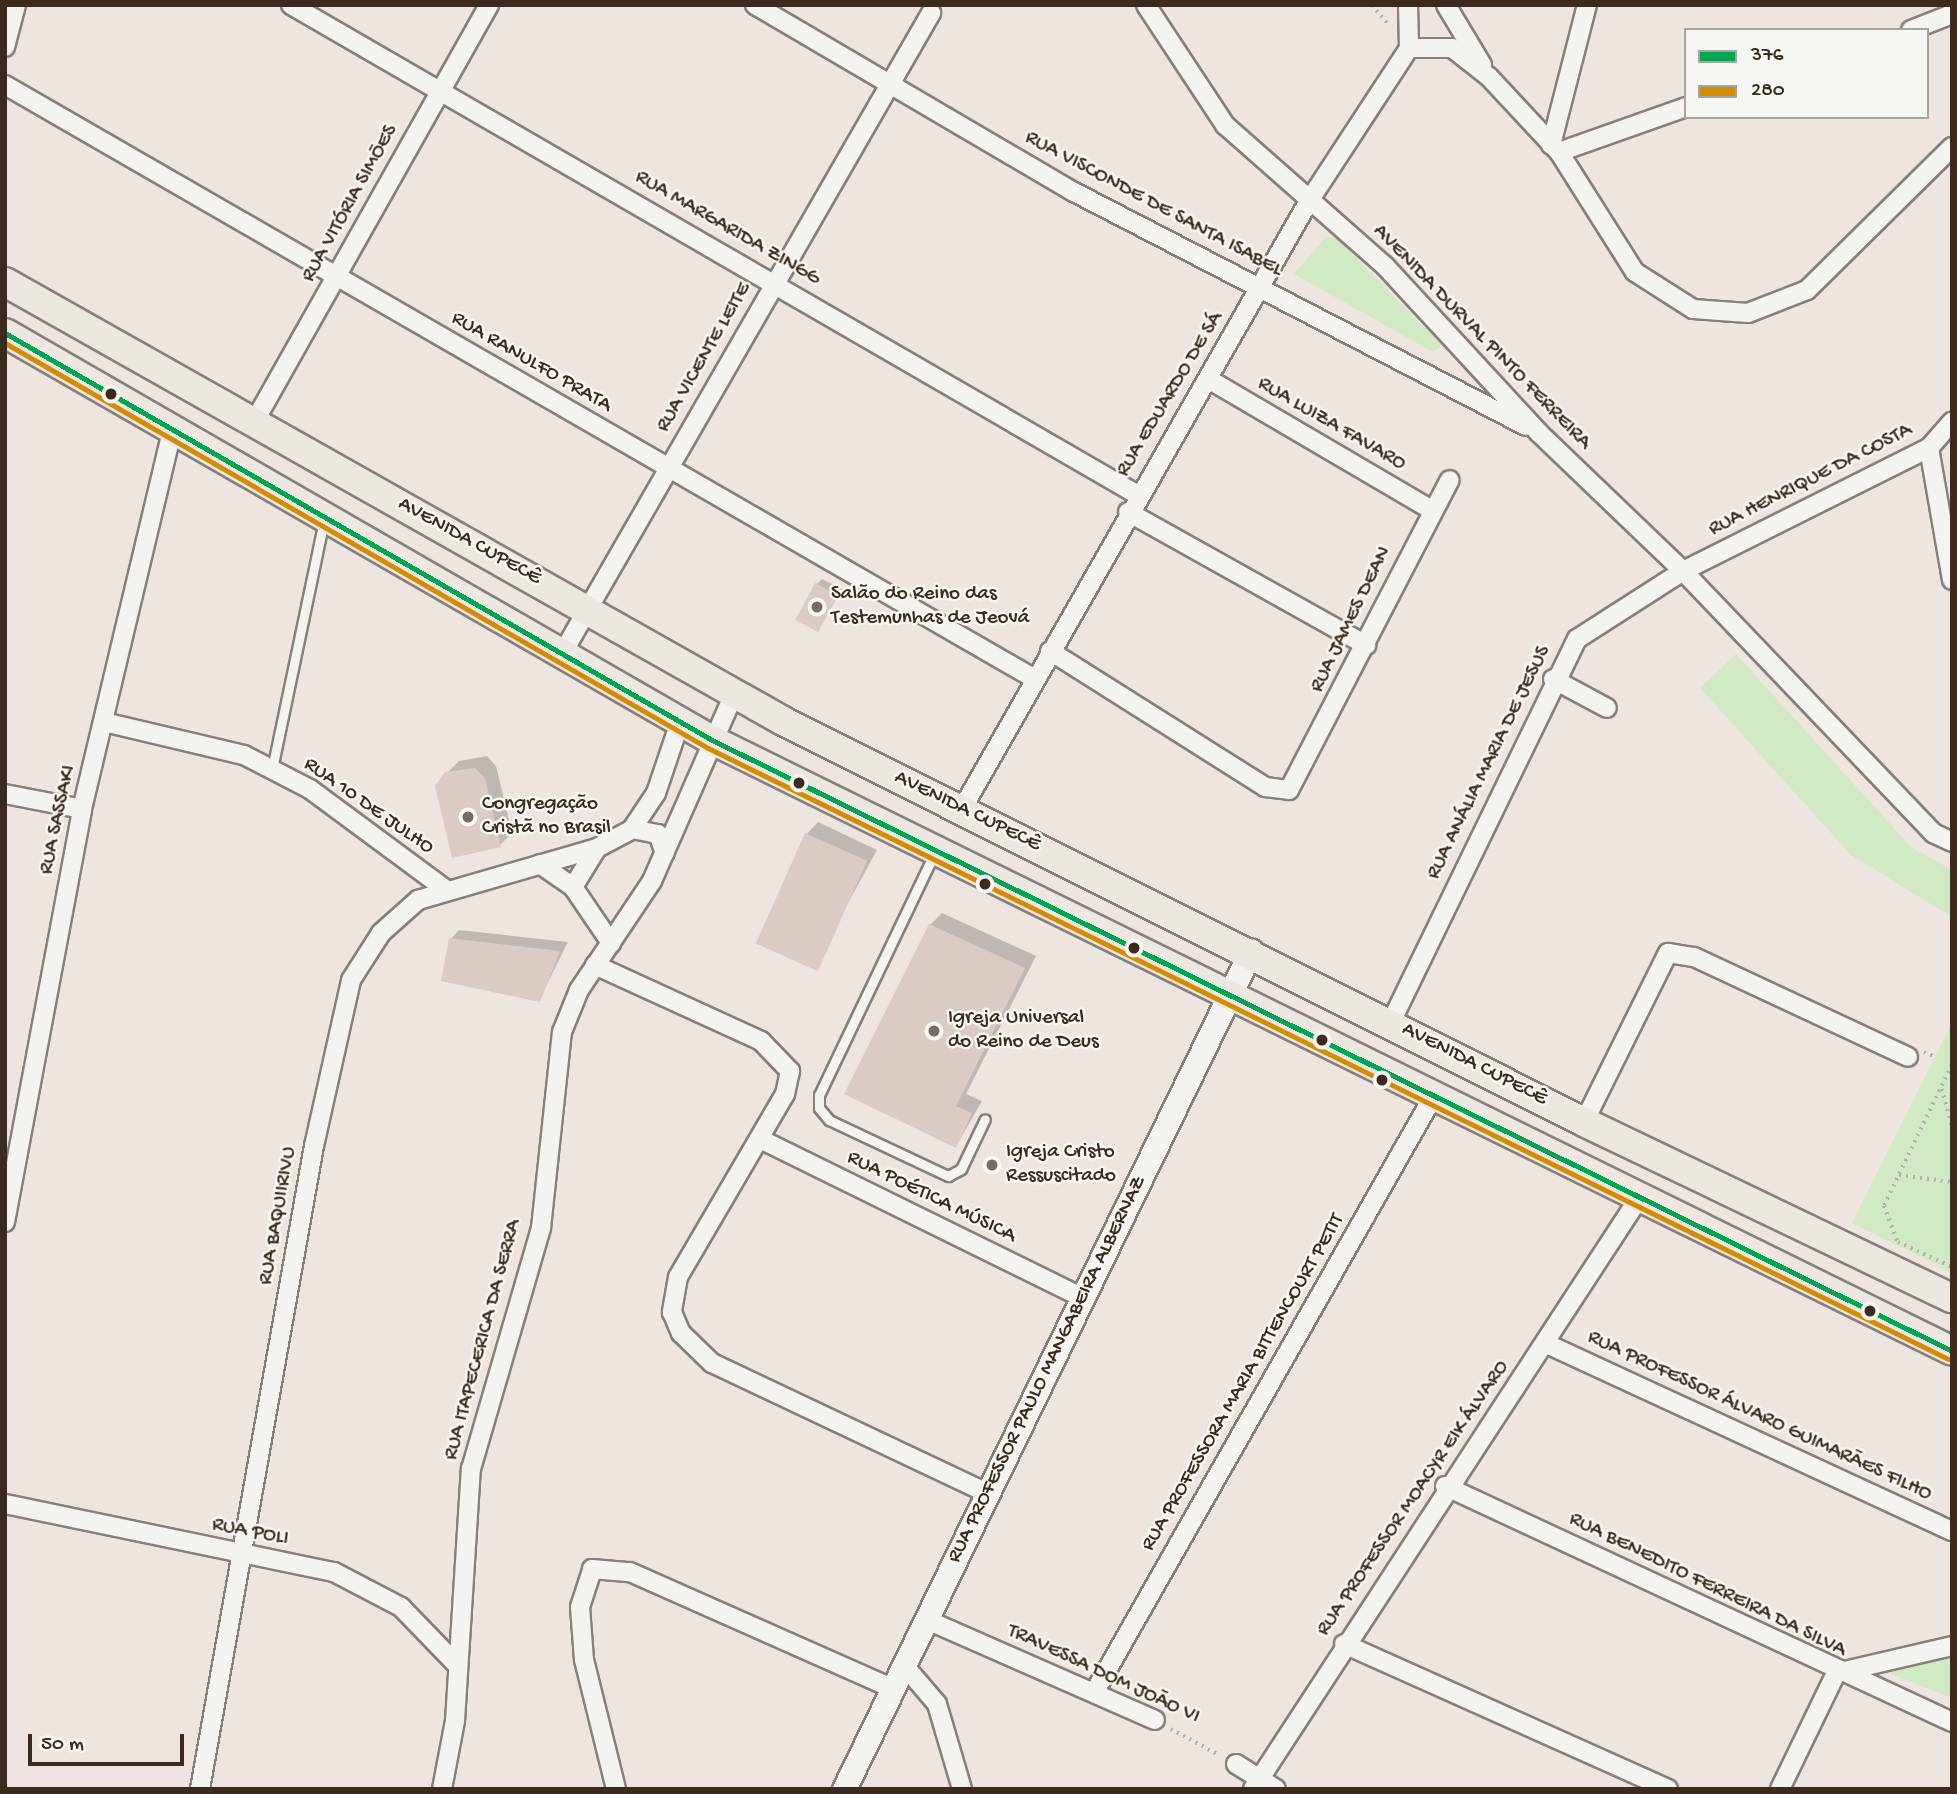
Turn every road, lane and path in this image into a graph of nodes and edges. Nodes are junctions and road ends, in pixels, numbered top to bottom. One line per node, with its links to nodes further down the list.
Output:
1 (16, 5): 12 (street)
2 (291, 5): 17 (street, RUA MARGARIDA ZINGG)
3 (489, 5): 17 (street, RUA VITÓRIA SIMÕES)
4 (755, 5): 16 (street, RUA VISCONDE DE SANTA ISABEL)
5 (1146, 5): 21 (street, AVENIDA DURVAL PINTO FERREIRA)
6 (1408, 5): 13 (street)
7 (1446, 5): 14 (street)
8 (1587, 5): 19 (street)
9 (931, 13): 16 (street, RUA VICENTE LEITE)
10 (1952, 14): 11 (street)
11 (1916, 28)
12 (5, 47)
13 (1409, 48): 14 (street); 21 (street, RUA EDUARDO DE SÁ)
14 (1489, 77): 19 (street)
15 (5, 85): 22 (street, RUA RANULFO PRATA)
16 (888, 87): 24 (street, RUA VICENTE LEITE); 25 (street, RUA VISCONDE DE SANTA ISABEL)
17 (440, 91): 22 (street, RUA VITÓRIA SIMÕES); 24 (street, RUA MARGARIDA ZINGG)
18 (1684, 108): 19 (street)
19 (1555, 148): 20 (street)
20 (1952, 148)
21 (1309, 201): 25 (street, RUA EDUARDO DE SÁ); 31 (street, AVENIDA DURVAL PINTO FERREIRA)
22 (337, 275): 29 (street, RUA VITÓRIA SIMÕES); 33 (street, RUA RANULFO PRATA)
23 (5, 282): 29 (main road, AVENIDA CUPECÊ)
24 (775, 282): 33 (street, RUA VICENTE LEITE); 35 (street, RUA MARGARIDA ZINGG)
25 (1261, 287): 27 (street, RUA EDUARDO DE SÁ); 31 (street, RUA VISCONDE DE SANTA ISABEL)
26 (5, 333): 30 (main road)
27 (1210, 380): 35 (street, RUA EDUARDO DE SÁ); 36 (street, RUA LUIZA FAVARO)
28 (1952, 422): 32 (street, RUA HENRIQUE DA COSTA)
29 (253, 424): 41 (main road, AVENIDA CUPECÊ)
30 (172, 430): 38 (main road); 49 (street, RUA SASSAKI)
31 (1538, 432): 39 (street, AVENIDA DURVAL PINTO FERREIRA)
32 (1929, 448): 39 (street, RUA HENRIQUE DA COSTA); 40 (street)
33 (668, 469): 41 (street, RUA VICENTE LEITE); 45 (street, RUA RANULFO PRATA)
34 (1450, 481): 36 (street, RUA JAMES DEAN)
35 (1138, 495): 37 (street, RUA EDUARDO DE SÁ)
36 (1430, 509): 42 (street, RUA JAMES DEAN)
37 (1128, 512): 42 (street); 43 (street, RUA EDUARDO DE SÁ)
38 (326, 517): 44 (main road); 52 (lane)
39 (1683, 571): 46 (street, RUA ANÁLIA MARIA DE JESUS); 57 (street, AVENIDA DURVAL PINTO FERREIRA)
40 (1952, 580)
41 (589, 608): 44 (street, RUA VICENTE LEITE); 47 (main road, AVENIDA CUPECÊ)
42 (1366, 645): 43 (street, RUA JAMES DEAN)
43 (1050, 651): 45 (street, RUA EDUARDO DE SÁ)
44 (562, 654): 50 (main road)
45 (1035, 679): 54 (street, RUA EDUARDO DE SÁ)
46 (1553, 679): 48 (street); 68 (street, RUA ANÁLIA MARIA DE JESUS)
47 (734, 694): 51 (street, RUA ITAPECERICA DA SERRA); 54 (main road, AVENIDA CUPECÊ)
48 (1607, 708)
49 (104, 722): 52 (street, RUA 10 DE JULHO); 55 (street, RUA SASSAKI)
50 (680, 722): 51 (main road); 56 (street, RUA BAQUIIRIVU)
51 (712, 740): 59 (main road); 60 (street, RUA ITAPECERICA DA SERRA)
52 (272, 769): 63 (street, RUA 10 DE JULHO)
53 (5, 794): 55 (street)
54 (962, 808): 65 (main road, AVENIDA CUPECÊ)
55 (82, 809): 78 (street, RUA SASSAKI)
56 (632, 829): 58 (street, RUA BAQUIIRIVU); 60 (street)
57 (1952, 842)
58 (597, 848): 61 (street, RUA BAQUIIRIVU); 62 (street)
59 (936, 849): 67 (main road); 74 (lane)
60 (665, 853): 64 (street, RUA ITAPECERICA DA SERRA)
61 (540, 864): 62 (street); 63 (street, RUA BAQUIIRIVU)
62 (573, 887): 64 (street)
63 (444, 888): 92 (street, RUA BAQUIIRIVU)
64 (611, 943): 66 (street, RUA ITAPECERICA DA SERRA)
65 (1251, 951): 67 (street, RUA PROFESSOR PAULO MANGABEIRA ALBERNAZ); 68 (main road, AVENIDA CUPECÊ)
66 (595, 965): 77 (street); 97 (street, RUA ITAPECERICA DA SERRA)
67 (1230, 992): 73 (main road); 84 (street, RUA PROFESSOR PAULO MANGABEIRA ALBERNAZ)
68 (1391, 1022): 75 (main road, AVENIDA CUPECÊ)
69 (1916, 1055): 70 (path); 75 (street)
70 (1935, 1057)
71 (1952, 1065): 72 (path)
72 (1942, 1088): 76 (path); 79 (path)
73 (1433, 1097): 81 (main road); 100 (street, RUA PROFESSORA MARIA BITTENCOURT PETIT)
74 (985, 1119)
75 (1584, 1122): 85 (main road, AVENIDA CUPECÊ)
76 (1952, 1127)
77 (760, 1139): 84 (street, RUA POÉTICA MÚSICA); 89 (street)
78 (13, 1142): 82 (street, RUA SASSAKI)
79 (1899, 1175): 80 (path); 83 (path)
80 (1952, 1182)
81 (1637, 1201): 86 (street, RUA PROFESSOR MOACYR EIK ÁLVARO); 87 (main road)
82 (5, 1222)
83 (1952, 1267)
84 (1083, 1298): 89 (street, RUA PROFESSOR PAULO MANGABEIRA ALBERNAZ)
85 (1952, 1298)
86 (1548, 1344): 88 (street, RUA PROFESSOR MOACYR EIK ÁLVARO); 91 (street, RUA PROFESSOR ÁLVARO GUIMARÃES FILHO)
87 (1952, 1351)
88 (1445, 1486): 94 (street, RUA PROFESSOR MOACYR EIK ÁLVARO); 98 (street, RUA BENEDITO FERREIRA DA SILVA)
89 (989, 1494): 93 (street, RUA PROFESSOR PAULO MANGABEIRA ALBERNAZ)
90 (5, 1504): 92 (street, RUA POLI)
91 (1952, 1531)
92 (244, 1556): 97 (street, RUA POLI); 105 (street, RUA BAQUIIRIVU)
93 (925, 1619): 96 (street, RUA PROFESSOR PAULO MANGABEIRA ALBERNAZ); 100 (street, TRAVESSA DOM JOÃO VI)
94 (1344, 1644): 104 (street, RUA PROFESSOR MOACYR EIK ÁLVARO); 111 (street)
95 (1952, 1646): 98 (street)
96 (903, 1664): 99 (street, RUA PROFESSOR PAULO MANGABEIRA ALBERNAZ); 109 (street)
97 (457, 1665): 106 (street, RUA ITAPECERICA DA SERRA)
98 (1836, 1673): 102 (street, RUA BENEDITO FERREIRA DA SILVA); 112 (street)
99 (892, 1688): 107 (street); 108 (street, RUA PROFESSOR PAULO MANGABEIRA ALBERNAZ)
100 (1094, 1693): 101 (street, TRAVESSA DOM JOÃO VI)
101 (1155, 1720): 103 (path, TRAVESSA DOM JOÃO VI)
102 (1952, 1722)
103 (1236, 1764): 104 (street)
104 (1256, 1783): 110 (street)
105 (200, 1789)
106 (442, 1789)
107 (616, 1789)
108 (844, 1789)
109 (962, 1789)
110 (1276, 1789)
111 (1668, 1789)
112 (1780, 1789)

